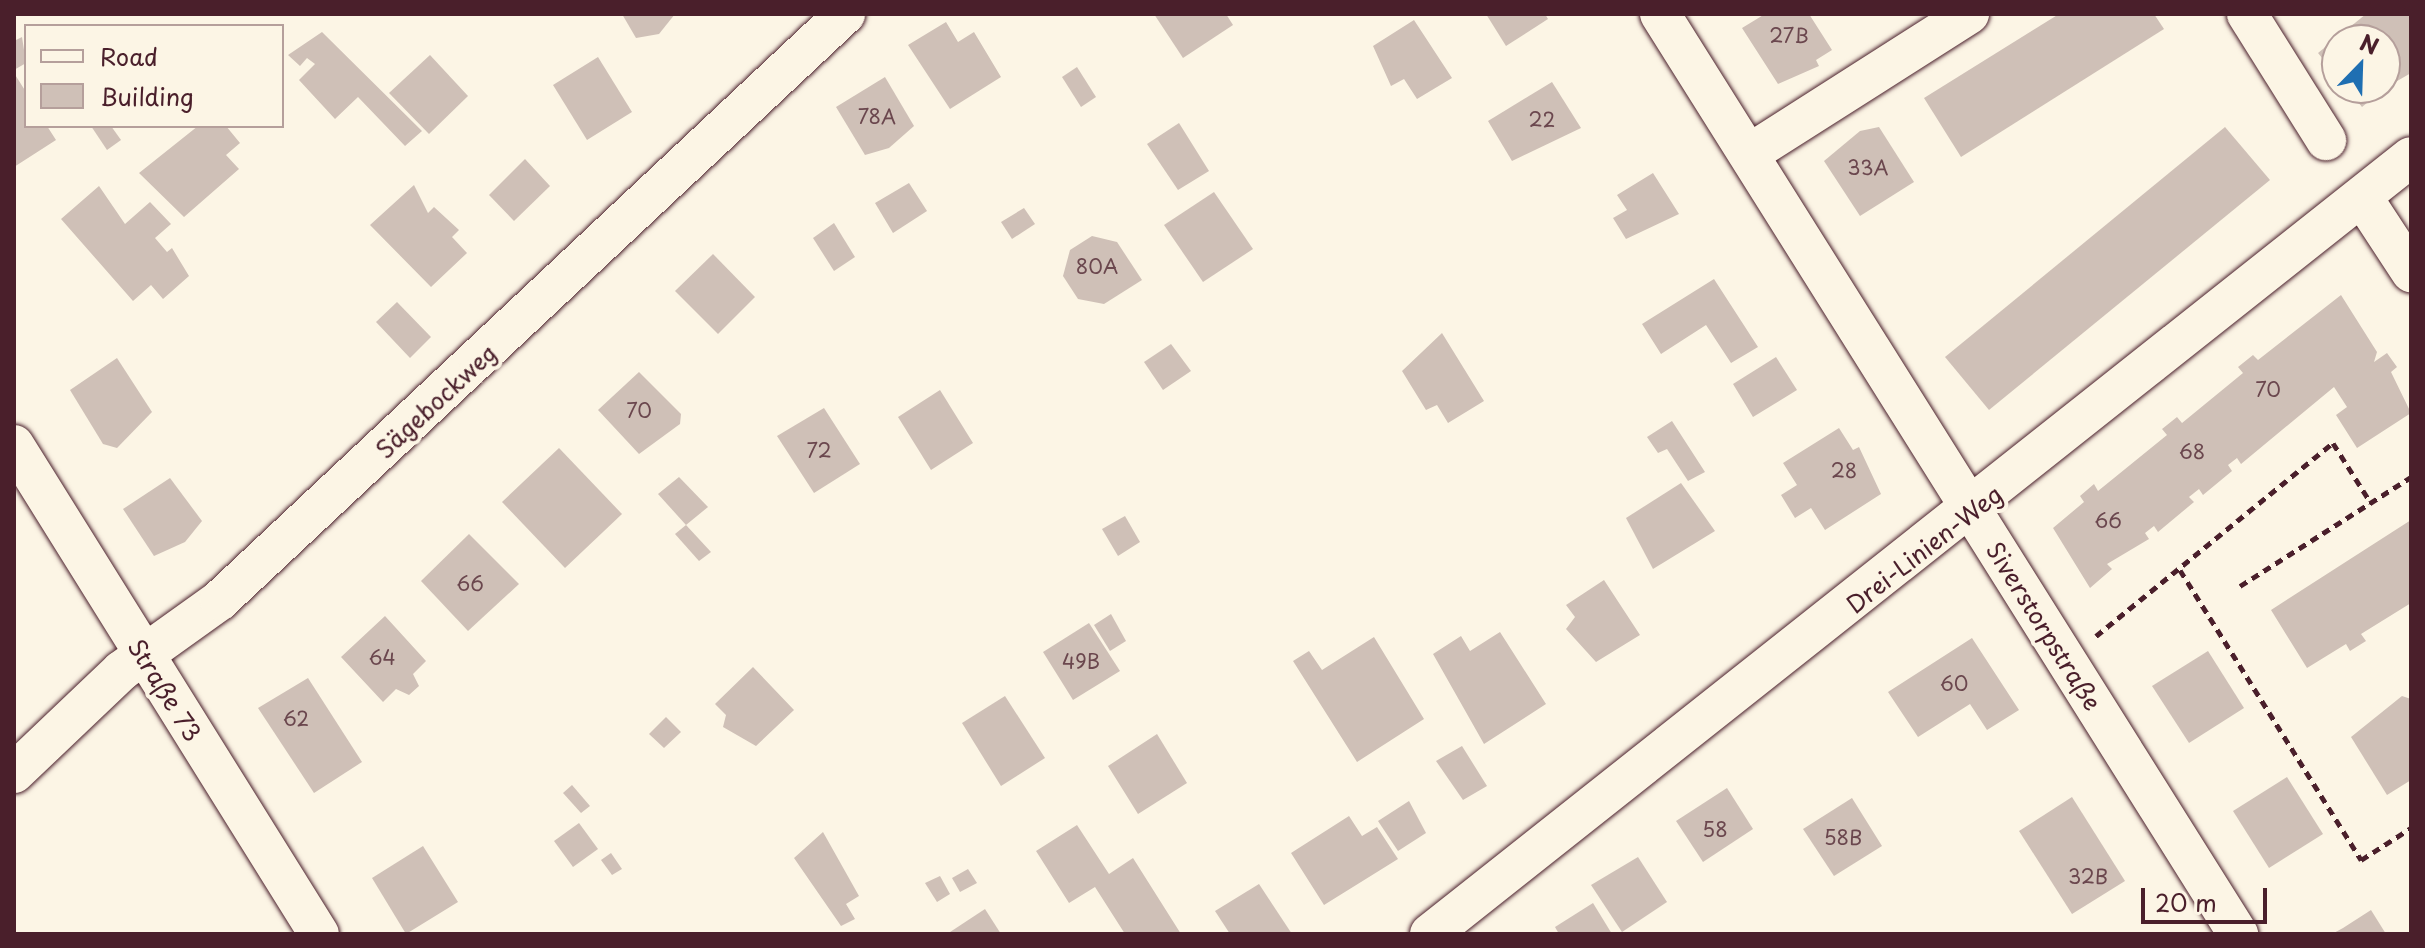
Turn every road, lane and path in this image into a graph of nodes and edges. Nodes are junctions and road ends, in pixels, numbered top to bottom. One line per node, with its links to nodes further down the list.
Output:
1 (845, 14): 17 (street, Sägebockweg)
2 (1660, 14): 6 (street, Siverstorpstraße)
3 (1969, 14): 6 (street)
4 (2247, 14): 5 (street)
5 (2326, 140)
6 (1749, 154): 13 (street, Siverstorpstraße)
7 (2411, 157): 8 (street, Drei-Linien-Weg)
8 (2362, 197): 9 (street); 13 (street, Drei-Linien-Weg)
9 (2411, 272)
10 (14, 445): 17 (street, Straße 73)
11 (2411, 477): 12 (path)
12 (2371, 503): 14 (path); 15 (path)
13 (1972, 512): 21 (street, Drei-Linien-Weg); 22 (street, Siverstorpstraße)
14 (2180, 570): 16 (path); 19 (path)
15 (2240, 586)
16 (2092, 639)
17 (144, 656): 18 (street, Sägebockweg); 20 (street, Straße 73)
18 (14, 773)
19 (2411, 828)
20 (319, 934)
21 (1430, 934)
22 (2238, 934)

